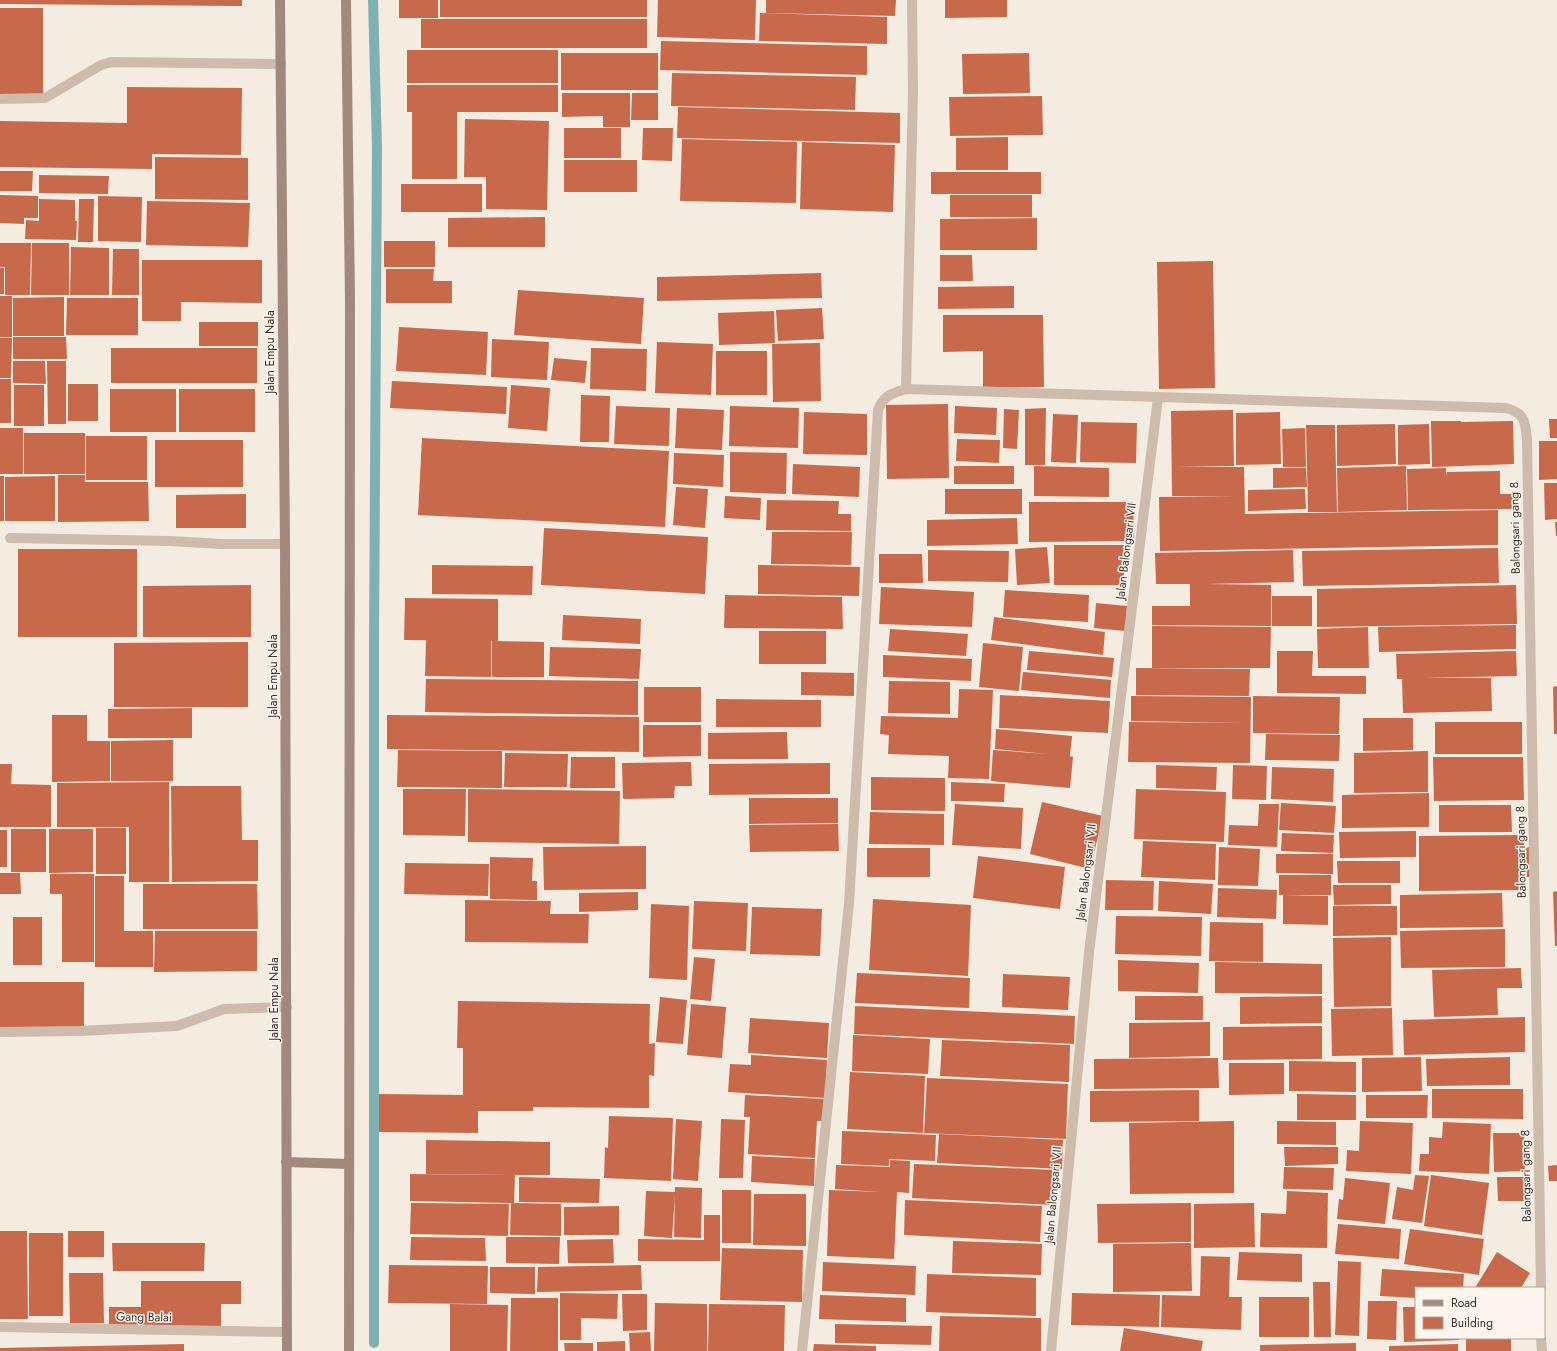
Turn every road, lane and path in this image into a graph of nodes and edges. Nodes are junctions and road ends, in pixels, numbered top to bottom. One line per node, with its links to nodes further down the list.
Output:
1 (280, 0): 4 (main road, Jalan Empu Nala)
2 (346, 0): 13 (main road)
3 (912, 0): 6 (street)
4 (281, 64): 5 (street); 9 (main road, Jalan Empu Nala)
5 (0, 99)
6 (906, 389): 7 (street); 20 (street)
7 (1158, 398): 14 (street, Balongsari gang 8); 21 (street, Jalan Balongsari VII)
8 (10, 538): 9 (street)
9 (285, 544): 10 (main road, Jalan Empu Nala)
10 (287, 1007): 11 (street); 12 (main road, Jalan Empu Nala)
11 (0, 1032)
12 (286, 1162): 13 (main road); 16 (main road, Jalan Empu Nala)
13 (349, 1164): 19 (main road)
14 (1541, 1287)
15 (0, 1327): 16 (street, Gang Balai)
16 (287, 1332): 18 (main road, Jalan Empu Nala)
17 (1541, 1339): 22 (street)
18 (287, 1351)
19 (349, 1351)
20 (802, 1351)
21 (1051, 1351)
22 (1542, 1351)

